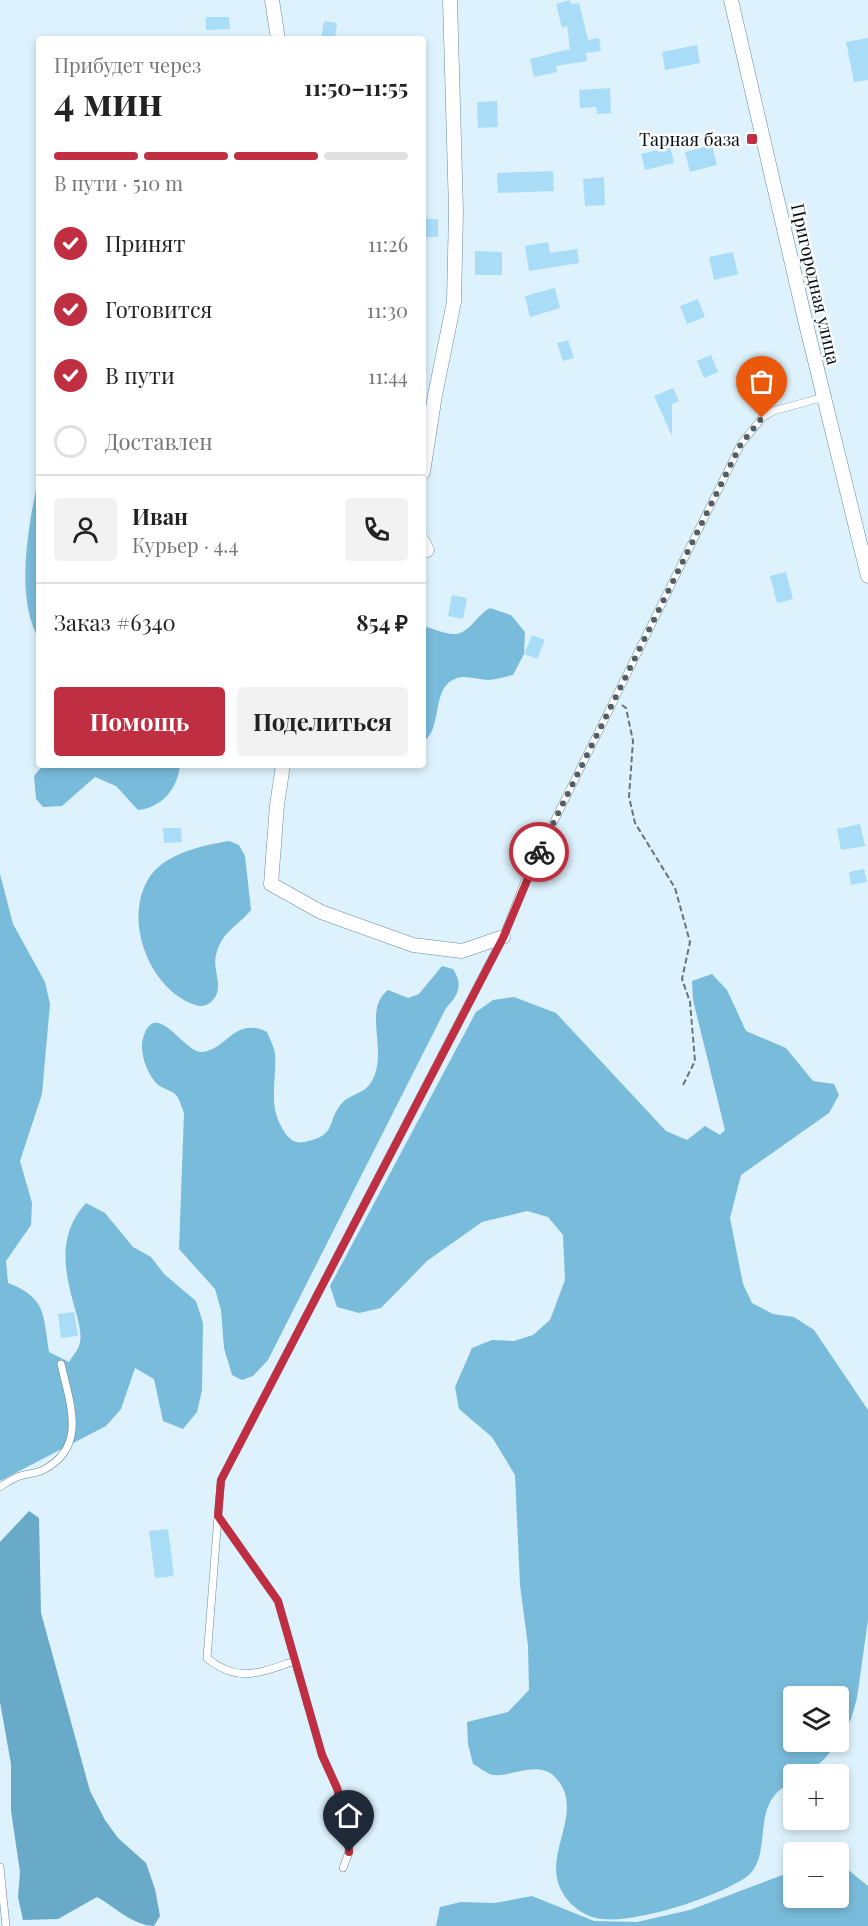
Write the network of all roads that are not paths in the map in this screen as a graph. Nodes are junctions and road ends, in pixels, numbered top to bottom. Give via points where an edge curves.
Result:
1 (272, 0) edge
2 (450, 0) edge
3 (731, 0) edge
4 (278, 36) edge
5 (824, 397) junction
6 (426, 453) edge
7 (868, 576) edge
8 (283, 768) edge
9 (503, 938) junction
10 (61, 1364) dead end
11 (0, 1487) edge
12 (218, 1516) junction
13 (296, 1661) junction
14 (0, 1867) edge
15 (343, 1868) dead end
16 (6, 1926) edge

1 - 4 street
2 - 6 street via 456,211 454,302
3 - 5 street, Пригородная улица
5 - 7 street, Пригородная улица
5 - 9 lane via 773,411 762,418 741,444 527,876
8 - 9 street via 272,884 321,912 413,945 462,951
9 - 12 lane via 221,1480
10 - 11 lane via 73,1417 72,1436 60,1461
12 - 13 lane via 278,1601
12 - 13 lane via 207,1658 219,1668 249,1676
13 - 15 lane via 348,1829 349,1852
14 - 16 lane

